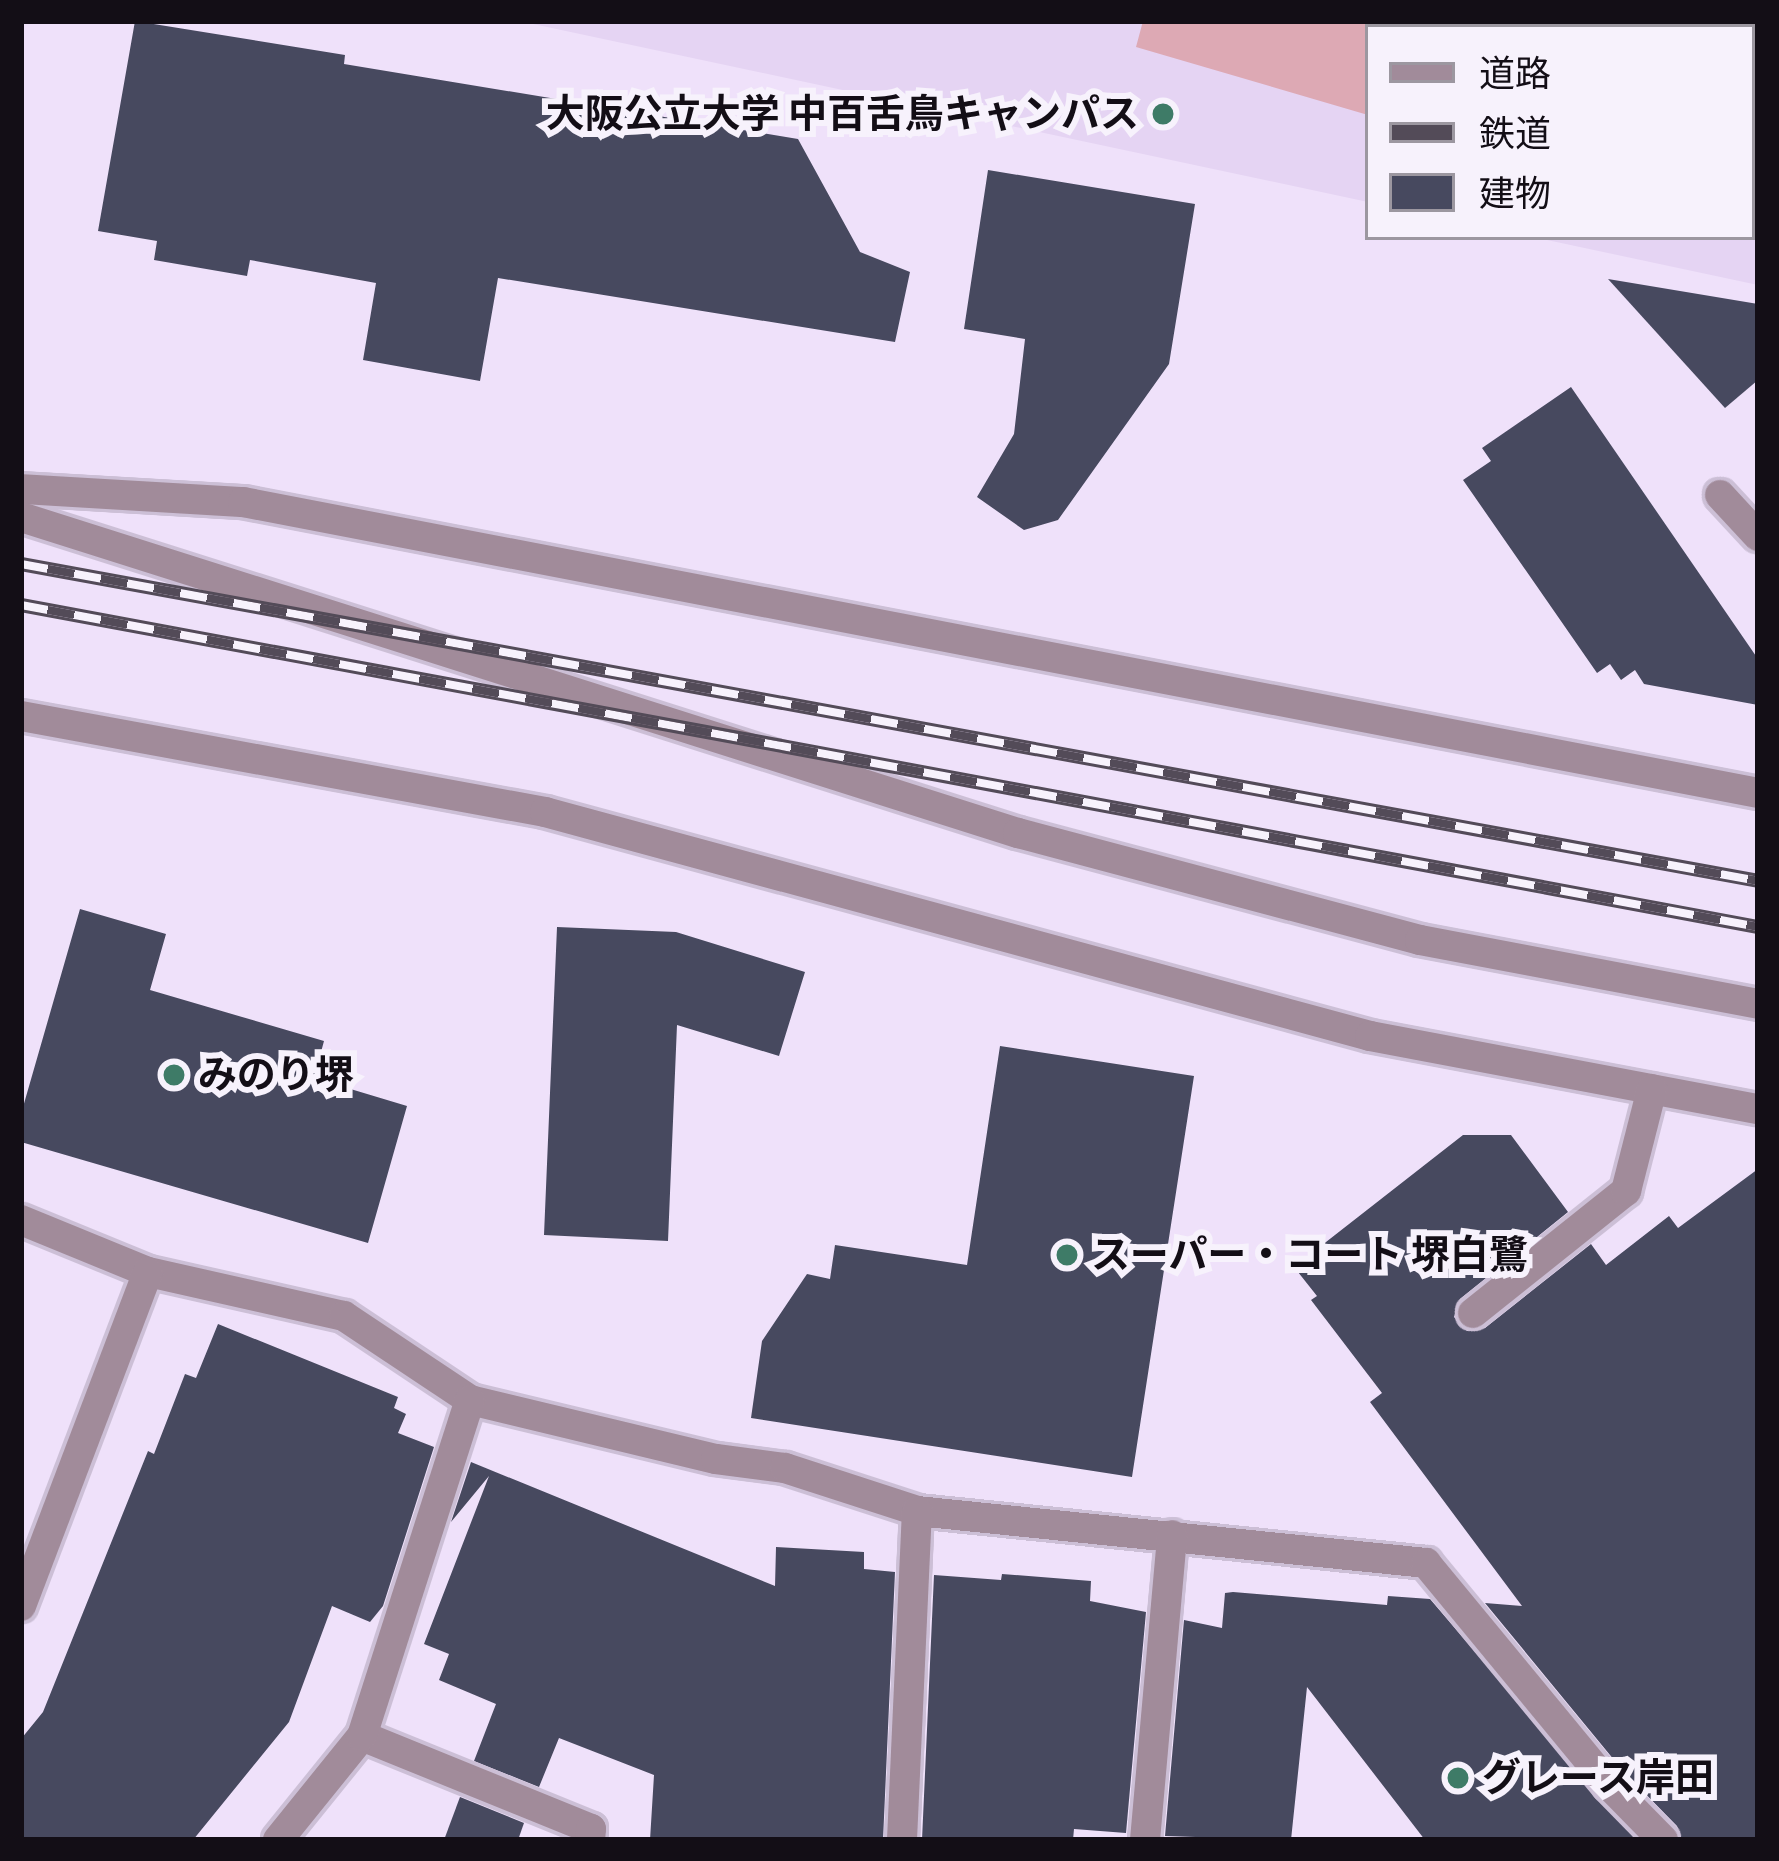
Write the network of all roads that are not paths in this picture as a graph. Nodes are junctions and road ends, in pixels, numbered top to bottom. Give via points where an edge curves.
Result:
1 (21, 488) edge
2 (1720, 495) dead end
3 (21, 517) edge
4 (1758, 536) edge
5 (21, 716) edge
6 (1758, 793) edge
7 (1758, 1004) edge
8 (1652, 1089) junction
9 (1758, 1108) edge
10 (21, 1220) edge
11 (148, 1272) junction
12 (1473, 1313) dead end
13 (470, 1400) junction
14 (917, 1511) junction
15 (1172, 1535) junction
16 (21, 1606) edge
17 (362, 1736) junction
18 (278, 1840) edge
19 (590, 1840) edge
20 (902, 1840) edge
21 (1145, 1840) edge
22 (1663, 1840) edge

1 - 6 street via 243,502
2 - 4 street
3 - 7 street via 1018,833 1420,940
5 - 8 street via 545,812 1370,1036
8 - 9 street
8 - 12 street via 1626,1191
10 - 11 street
11 - 13 street via 344,1316
11 - 16 street
13 - 14 street via 785,1468
13 - 17 street
14 - 15 street
14 - 20 street
15 - 21 street
15 - 22 street via 1426,1563
17 - 18 street
17 - 19 street via 591,1829

